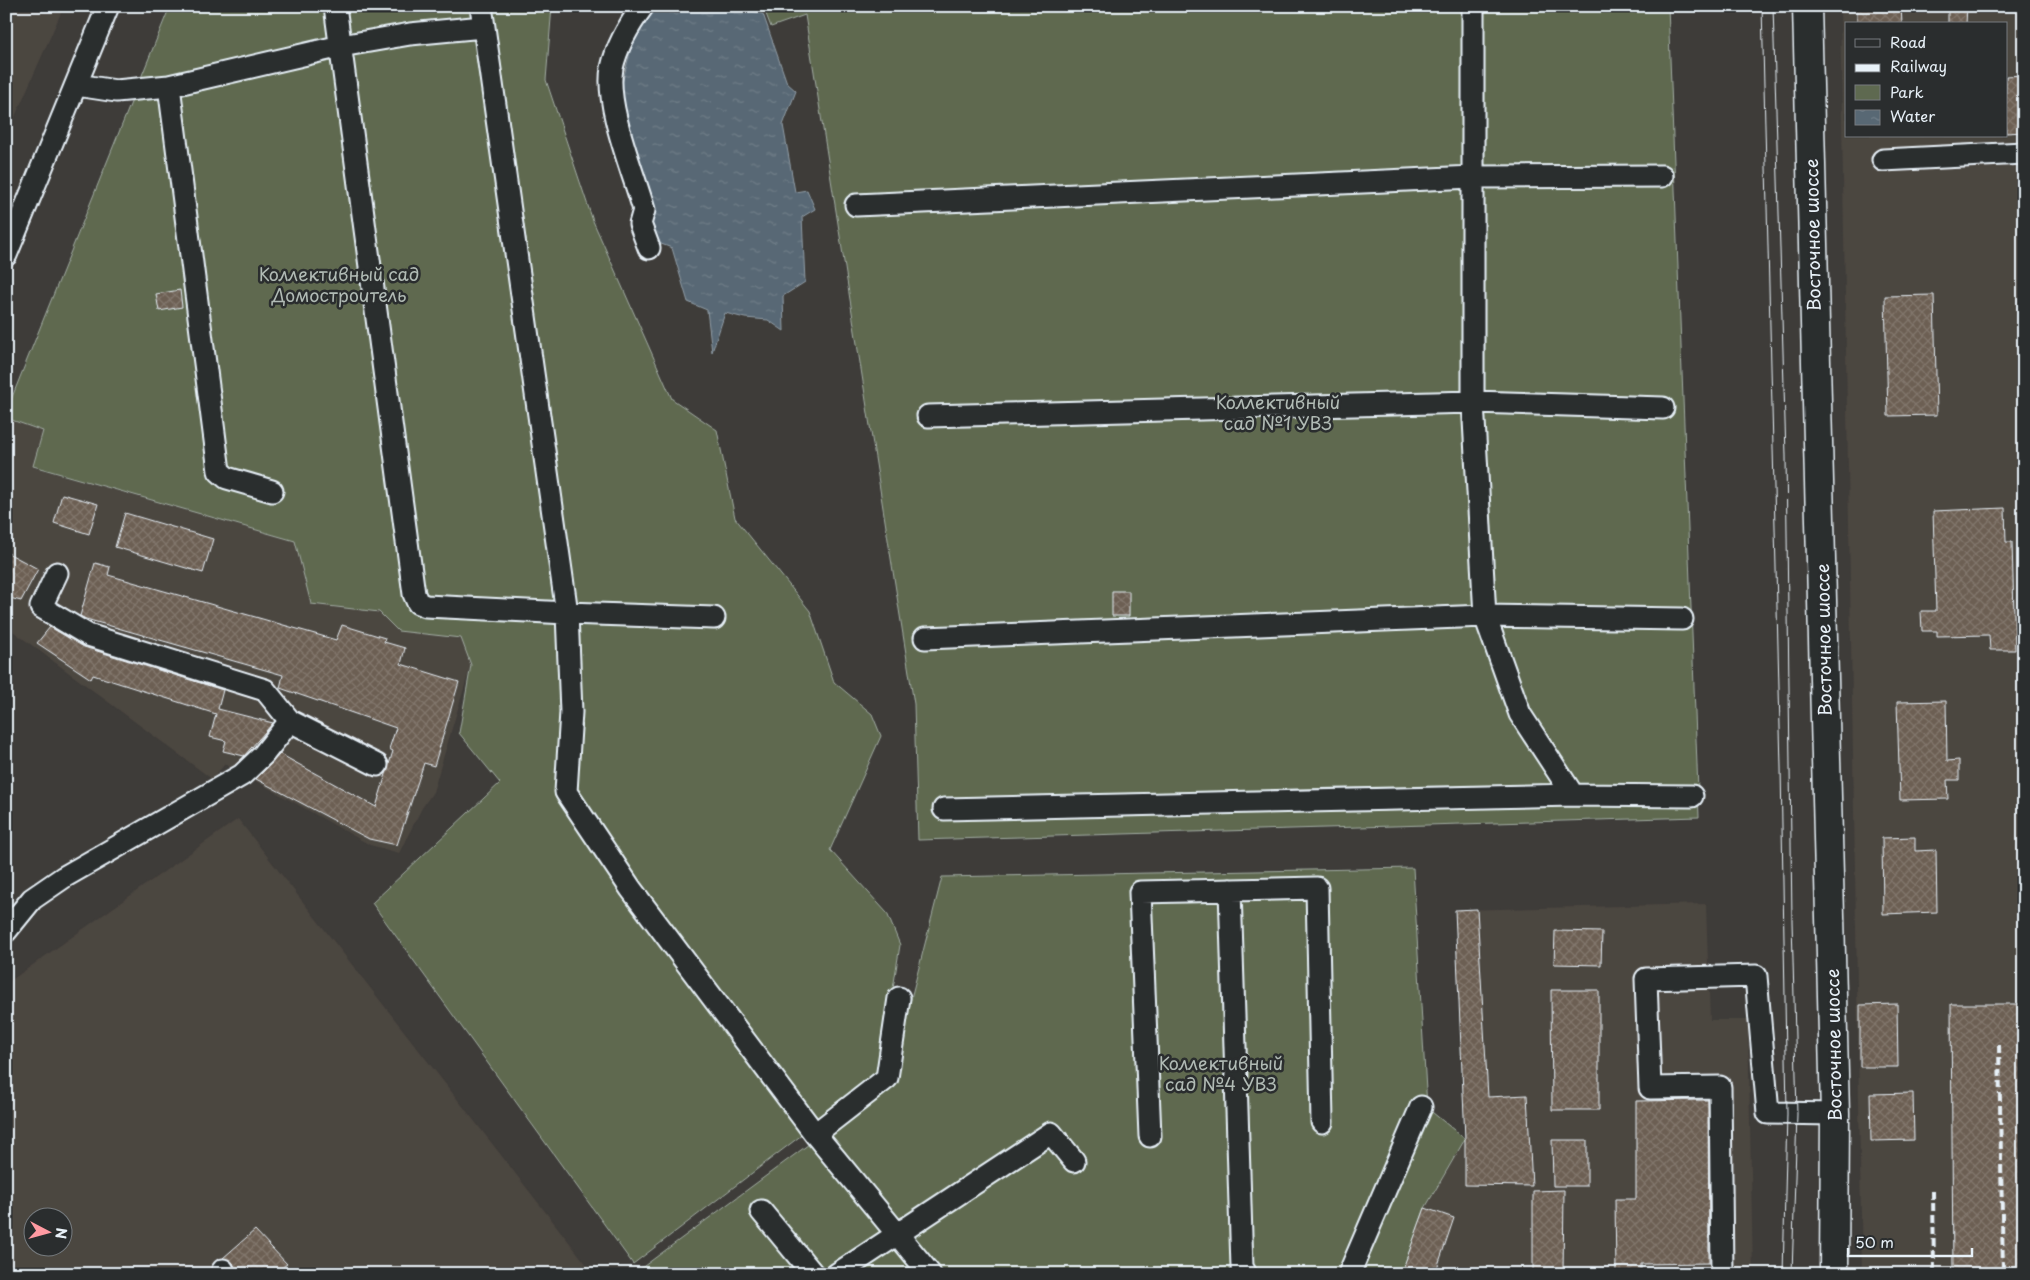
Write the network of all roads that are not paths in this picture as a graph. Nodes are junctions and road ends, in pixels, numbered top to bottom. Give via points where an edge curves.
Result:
1 (108, 6) edge
2 (335, 6) edge
3 (1473, 6) edge
4 (1806, 6) edge
5 (640, 11) edge
6 (482, 16) edge
7 (341, 46) junction
8 (77, 85) junction
9 (169, 86) junction
10 (2024, 153) edge
11 (1883, 160) dead end
12 (1662, 176) dead end
13 (1472, 177) junction
14 (856, 205) dead end
15 (649, 248) dead end
16 (6, 255) edge
17 (1473, 402) junction
18 (1663, 408) dead end
19 (928, 416) dead end
20 (272, 491) dead end
21 (57, 573) dead end
22 (567, 613) junction
23 (1485, 616) junction
24 (714, 618) dead end
25 (1682, 619) dead end
26 (925, 638) dead end
27 (290, 721) junction
28 (377, 765) dead end
29 (1573, 795) junction
30 (1692, 796) dead end
31 (944, 809) dead end
32 (1230, 890) junction
33 (6, 931) edge
34 (899, 998) dead end
35 (1421, 1107) dead end
36 (1835, 1114) junction
37 (1322, 1122) dead end
38 (815, 1134) junction
39 (1150, 1136) dead end
40 (1074, 1161) dead end
41 (761, 1211) dead end
42 (897, 1235) junction
43 (813, 1274) edge
44 (837, 1274) edge
45 (930, 1274) edge
46 (1246, 1274) edge
47 (1349, 1274) edge
48 (1722, 1274) edge
49 (1834, 1274) edge

1 - 8 street
2 - 7 street
3 - 13 street
4 - 36 main road, Восточное шоссе
5 - 15 street via 624,32 612,68 612,105 644,210 640,224
6 - 7 street via 410,34
6 - 22 street
7 - 9 street
7 - 22 street via 414,594 418,603 426,606
8 - 9 street via 116,91
8 - 16 street
9 - 20 street via 219,471 227,478
10 - 11 street
12 - 13 street
13 - 14 street
13 - 17 street
17 - 18 street
17 - 19 street
17 - 23 street
21 - 27 street via 40,607 88,635 265,690
22 - 24 street
22 - 38 street via 570,712 566,792 631,889
23 - 25 street
23 - 26 street
23 - 29 street via 1520,714
27 - 28 street
27 - 33 street via 242,775 64,876 32,899
29 - 30 street
29 - 31 street
32 - 37 street via 1317,888
32 - 39 street via 1140,892
32 - 46 street via 1242,1267
34 - 38 street via 887,1078
35 - 47 street
36 - 48 street via 1768,1113 1756,976 1646,979 1650,1088 1720,1087
36 - 49 main road, Восточное шоссе
38 - 42 street
40 - 42 street via 1051,1133
41 - 43 street
42 - 44 street
42 - 45 street

